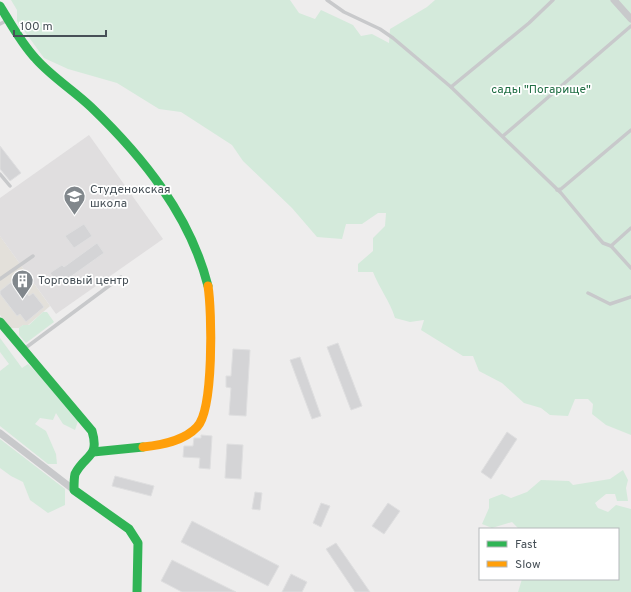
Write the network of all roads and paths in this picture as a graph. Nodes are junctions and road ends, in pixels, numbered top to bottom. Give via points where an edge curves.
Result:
1 (327, 0) edge
2 (552, 0) edge
3 (614, 0) edge
4 (0, 6) edge
5 (631, 19) edge
6 (9, 20) junction
7 (0, 24) edge
8 (631, 26) edge
9 (451, 87) junction
10 (631, 130) edge
11 (502, 136) junction
12 (0, 174) edge
13 (10, 186) dead end
14 (556, 190) junction
15 (631, 228) edge
16 (611, 246) junction
17 (34, 256) dead end
18 (631, 268) edge
19 (121, 277) dead end
20 (0, 279) edge
21 (588, 293) dead end
22 (631, 298) edge
23 (2, 327) edge
24 (23, 349) junction
25 (0, 433) edge
26 (93, 452) junction
27 (74, 490) junction
28 (137, 592) edge

1 - 9 lane via 393,38
2 - 9 lane via 529,23
3 - 5 street
4 - 6 street
6 - 7 lane
6 - 26 street via 30,52 46,70 116,132 143,163 183,221 208,285 211,306 210,349 205,415 202,423 197,429 167,444
8 - 11 lane
9 - 11 lane
10 - 14 lane via 561,189
11 - 14 lane
12 - 13 lane
14 - 16 lane via 600,239
15 - 16 lane
16 - 18 lane
17 - 20 lane
19 - 24 lane
21 - 22 lane via 610,304
23 - 24 street
24 - 26 street via 92,431 96,444
25 - 27 street
26 - 27 street via 75,475
27 - 28 street via 129,529 138,543

